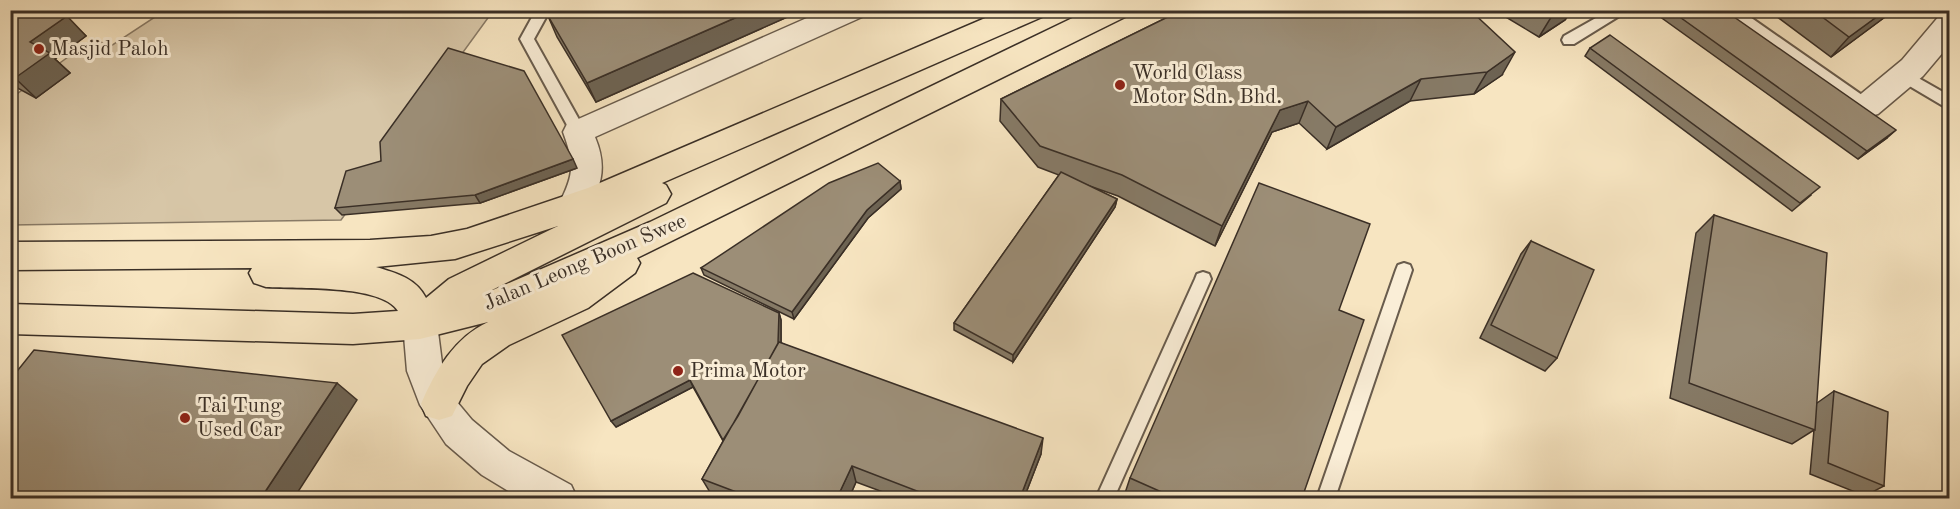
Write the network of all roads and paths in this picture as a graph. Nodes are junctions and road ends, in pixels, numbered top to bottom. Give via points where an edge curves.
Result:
1 (543, 10) edge
2 (852, 10) edge
3 (1032, 10) edge
4 (1115, 10) edge
5 (1622, 10) edge
6 (1729, 10) edge
7 (1008, 17) edge
8 (1950, 22) edge
9 (1569, 40) dead end
10 (1906, 77) junction
11 (1950, 104) edge
12 (1867, 106) joint
13 (793, 115) junction
14 (578, 132) junction
15 (574, 206) junction
16 (662, 232) junction
17 (112, 254) junction
18 (10, 256) edge
19 (1404, 270) dead end
20 (1203, 279) dead end
21 (10, 319) edge
22 (420, 324) junction
23 (439, 404) junction
24 (558, 498) edge
25 (1105, 498) edge
26 (1326, 498) edge

1 - 14 lane via 527,39
2 - 14 street
3 - 7 main road
4 - 16 main road, Jalan Leong Boon Swee
5 - 9 lane
6 - 12 lane
7 - 13 main road
8 - 10 street
10 - 11 lane
10 - 12 street
13 - 15 main road
13 - 22 main road via 630,207 461,289
14 - 15 street via 589,158 589,172
15 - 17 main road via 467,243 416,252
16 - 22 main road, Jalan Leong Boon Swee via 492,306
16 - 23 main road via 599,284 497,334 470,353
17 - 18 main road
17 - 22 main road via 375,282 392,286 408,297
19 - 26 lane
20 - 25 lane
21 - 22 main road, Jalan Leong Boon Swee via 353,329
22 - 23 street via 425,372
23 - 24 street via 453,428 478,450

